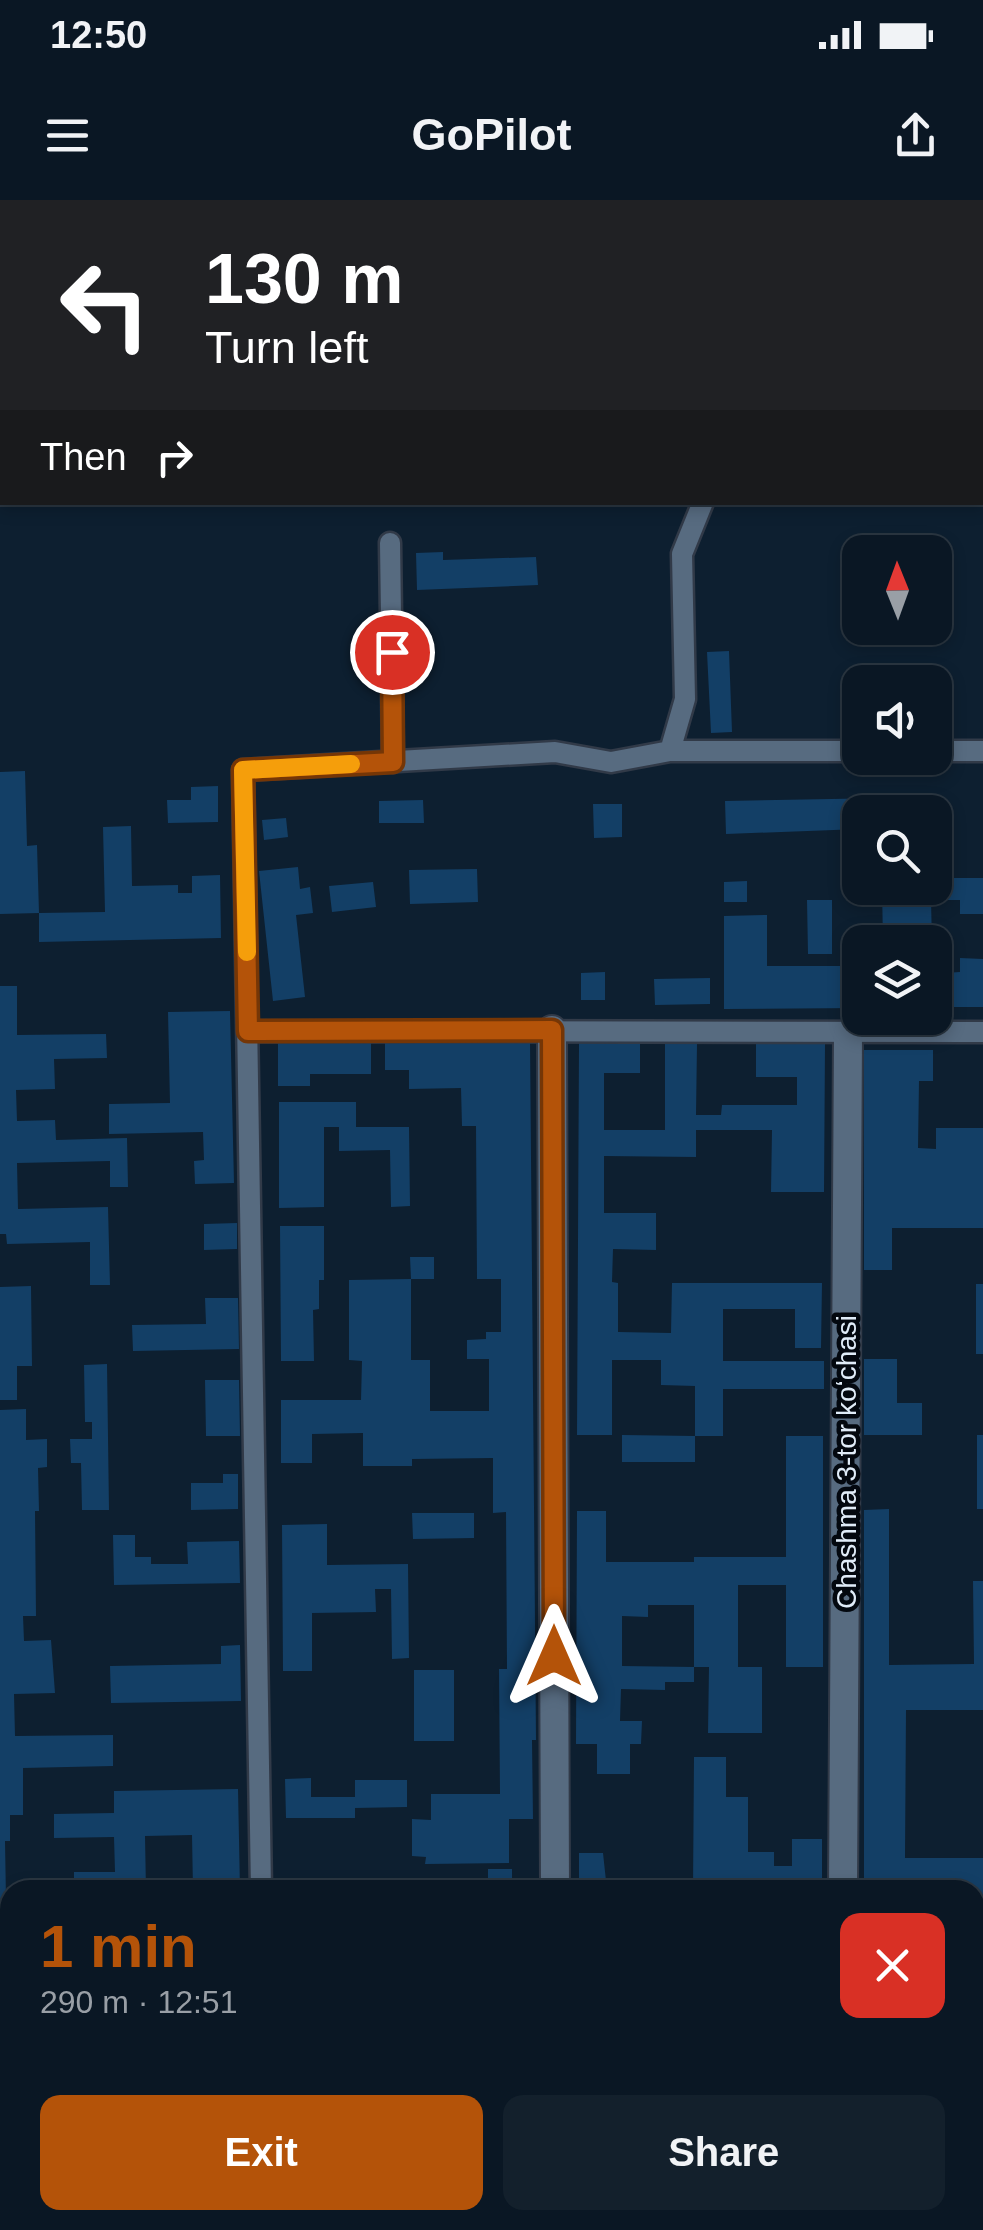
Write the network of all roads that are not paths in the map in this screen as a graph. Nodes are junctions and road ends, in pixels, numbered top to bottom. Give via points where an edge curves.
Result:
1 (702, 505) edge
2 (390, 543) dead end
3 (670, 751) junction
4 (842, 751) edge
5 (952, 751) edge
6 (983, 751) edge
7 (393, 762) junction
8 (552, 1030) junction
9 (248, 1031) junction
10 (952, 1032) edge
11 (983, 1032) edge
12 (842, 1034) edge
13 (848, 1035) edge
14 (261, 1880) edge
15 (554, 1880) edge
16 (843, 1880) edge

1 - 3 lane via 682,554 685,699
2 - 7 lane
3 - 4 lane
3 - 7 lane via 611,762 555,752
5 - 6 lane
7 - 9 lane via 243,770
8 - 9 lane
8 - 12 lane
8 - 15 street
9 - 14 lane
10 - 11 lane
13 - 16 street, Chashma 3-tor koʻchasi

